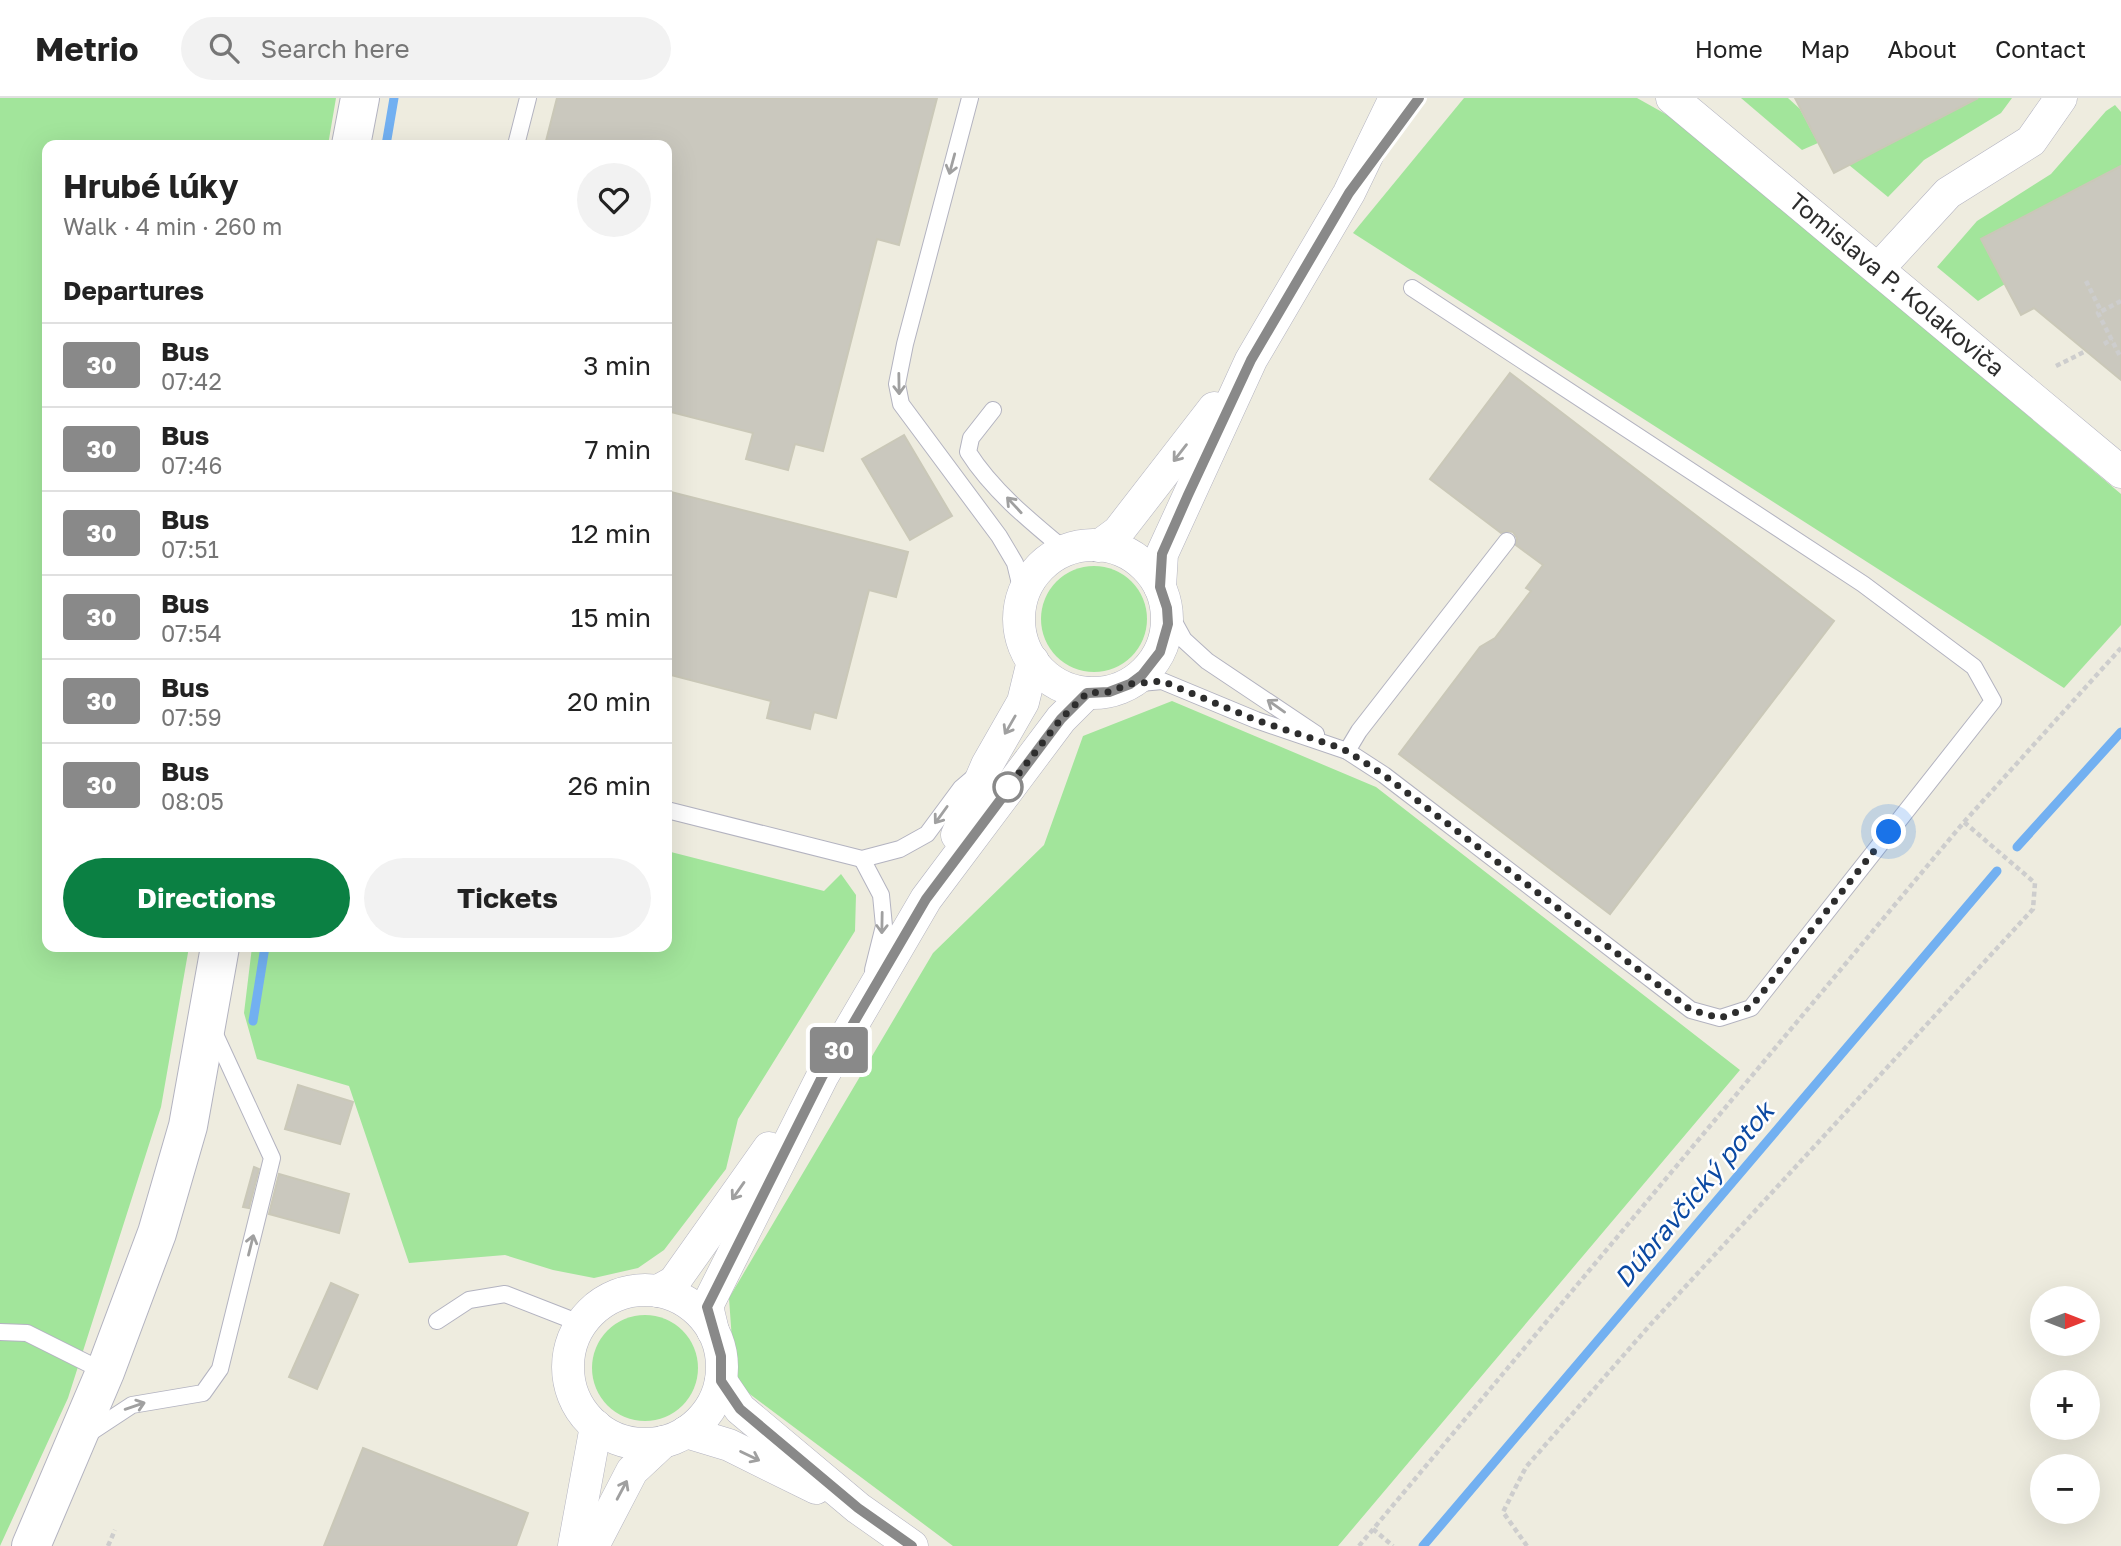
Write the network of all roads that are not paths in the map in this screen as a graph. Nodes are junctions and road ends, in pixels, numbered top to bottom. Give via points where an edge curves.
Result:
1 (360, 98) edge
2 (528, 98) edge
3 (970, 98) edge
4 (1395, 98) edge
5 (1419, 98) edge
6 (1672, 98) edge
7 (2061, 98) edge
8 (352, 140) edge
9 (517, 140) edge
10 (1349, 193) junction
11 (1879, 268) junction
12 (1412, 288) dead end
13 (1251, 360) junction
14 (993, 410) dead end
15 (2121, 472) edge
16 (1507, 541) dead end
17 (1099, 545) junction
18 (1065, 550) junction
19 (1023, 596) junction
20 (1163, 598) junction
21 (1032, 661) junction
22 (1130, 684) junction
23 (1087, 693) junction
24 (1339, 748) junction
25 (987, 765) junction
26 (672, 811) edge
27 (862, 859) junction
28 (938, 881) junction
29 (219, 952) edge
30 (864, 1006) junction
31 (208, 1019) junction
32 (822, 1077) junction
33 (658, 1291) junction
34 (437, 1321) dead end
35 (582, 1324) junction
36 (713, 1331) junction
37 (0, 1332) edge
38 (105, 1372) junction
39 (721, 1381) junction
40 (596, 1426) junction
41 (674, 1437) junction
42 (77, 1441) junction
43 (858, 1508) junction
44 (31, 1546) edge
45 (574, 1546) edge
46 (593, 1546) edge
47 (912, 1546) edge

1 - 8 main road
2 - 9 lane
3 -> 19 lane via 897,384 901,404 999,536 1014,563
4 - 10 street
5 - 10 street
6 - 11 street, Tomislava P. Kolakoviča
7 - 11 street via 2031,141 1948,193
10 - 13 street
11 - 15 street, Tomislava P. Kolakoviča
12 - 24 lane via 1863,584 1974,667 1993,701 1751,1007 1720,1018 1691,1010 1384,775
13 -> 17 street via 1118,532
13 - 20 street via 1162,554
18 -> 14 lane via 1023,514 968,452 971,438
16 - 24 lane via 1359,731
17 - 18 street
17 - 20 street via 1135,558 1154,576
18 - 19 street via 1041,567
19 - 21 street via 1020,630
20 - 22 street via 1168,624 1160,652
24 -> 20 lane via 1207,661 1184,640
21 - 23 street via 1056,684
21 -> 25 street via 1023,702
22 - 23 street via 1109,692
22 - 24 lane via 1162,681
23 - 28 street via 1061,719
25 -> 27 lane via 961,788 927,834 900,849
25 - 28 street
26 - 27 lane
27 -> 30 lane via 881,895 884,926
28 - 30 street
29 - 31 main road
30 - 32 street
31 - 38 main road via 188,1126 157,1233
42 -> 31 lane via 132,1405 203,1394 220,1370 272,1158
32 -> 33 street via 674,1282
32 - 36 street via 707,1307
33 - 35 street via 610,1299
33 - 36 street via 690,1305
34 - 35 lane via 469,1300 505,1293
35 - 40 street via 569,1359 571,1384 580,1407
36 - 39 street via 721,1356
37 - 38 lane via 27,1334
38 - 42 main road
39 - 41 street via 709,1410 698,1423
39 - 43 street via 740,1409
40 - 41 street via 623,1441 643,1444
40 - 45 street
41 -> 43 street via 729,1446
46 -> 41 street via 632,1471
42 - 44 main road
43 - 47 street

